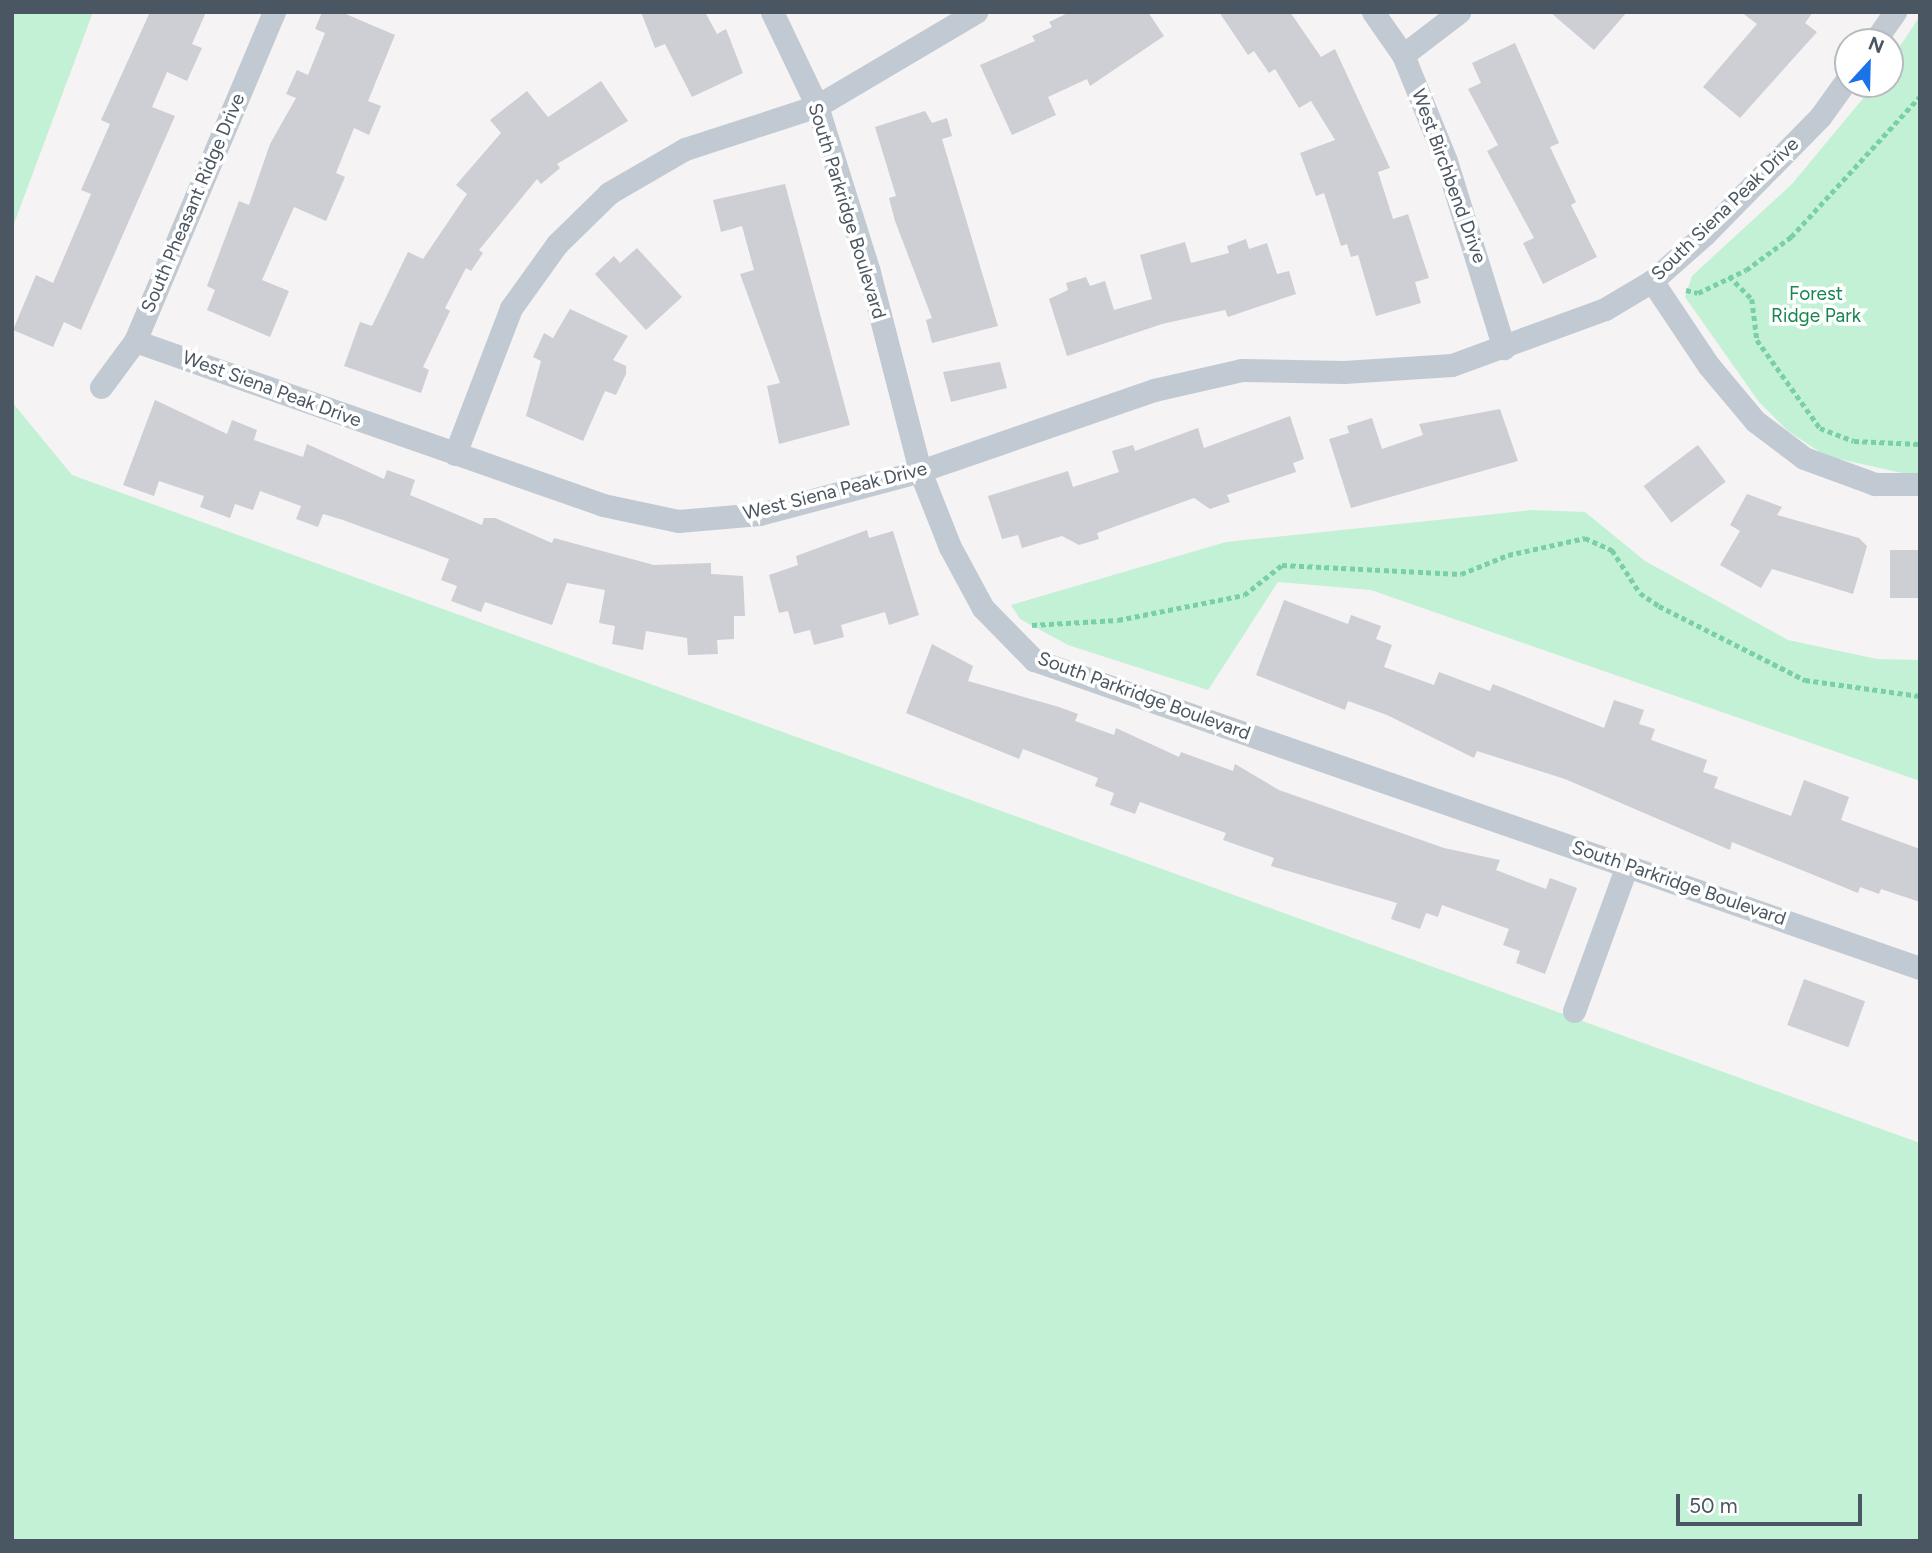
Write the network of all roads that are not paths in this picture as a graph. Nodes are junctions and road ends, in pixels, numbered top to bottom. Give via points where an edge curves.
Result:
1 (274, 12) edge
2 (772, 12) edge
3 (976, 12) edge
4 (1373, 12) edge
5 (1459, 12) edge
6 (1895, 12) edge
7 (1884, 28) edge
8 (1403, 55) junction
9 (1834, 98) edge
10 (817, 106) junction
11 (1652, 281) junction
12 (135, 341) junction
13 (1504, 348) junction
14 (101, 387) dead end
15 (456, 454) junction
16 (920, 471) junction
17 (1920, 484) edge
18 (1627, 865) junction
19 (1920, 968) edge
20 (1574, 1011) dead end

1 - 12 street, South Pheasant Ridge Drive
2 - 10 street, South Parkridge Boulevard
3 - 10 street
4 - 8 street, West Birchbend Drive
5 - 8 street
6 - 7 street
8 - 13 street, West Birchbend Drive via 1446,161
9 - 11 street, South Siena Peak Drive via 1820,117
10 - 15 street via 685,149 610,193 556,244 511,308
10 - 16 street, South Parkridge Boulevard via 869,272
11 - 13 street, South Siena Peak Drive via 1605,309
11 - 17 street via 1755,421 1816,462 1875,484
12 - 14 street, South Pheasant Ridge Drive
12 - 15 street, West Siena Peak Drive
13 - 16 street, West Siena Peak Drive via 1452,365 1344,372 1242,370 1154,390
15 - 16 street, West Siena Peak Drive via 603,505 678,522 760,514
16 - 18 street, South Parkridge Boulevard via 983,608 1034,660
18 - 19 street, South Parkridge Boulevard
18 - 20 street

